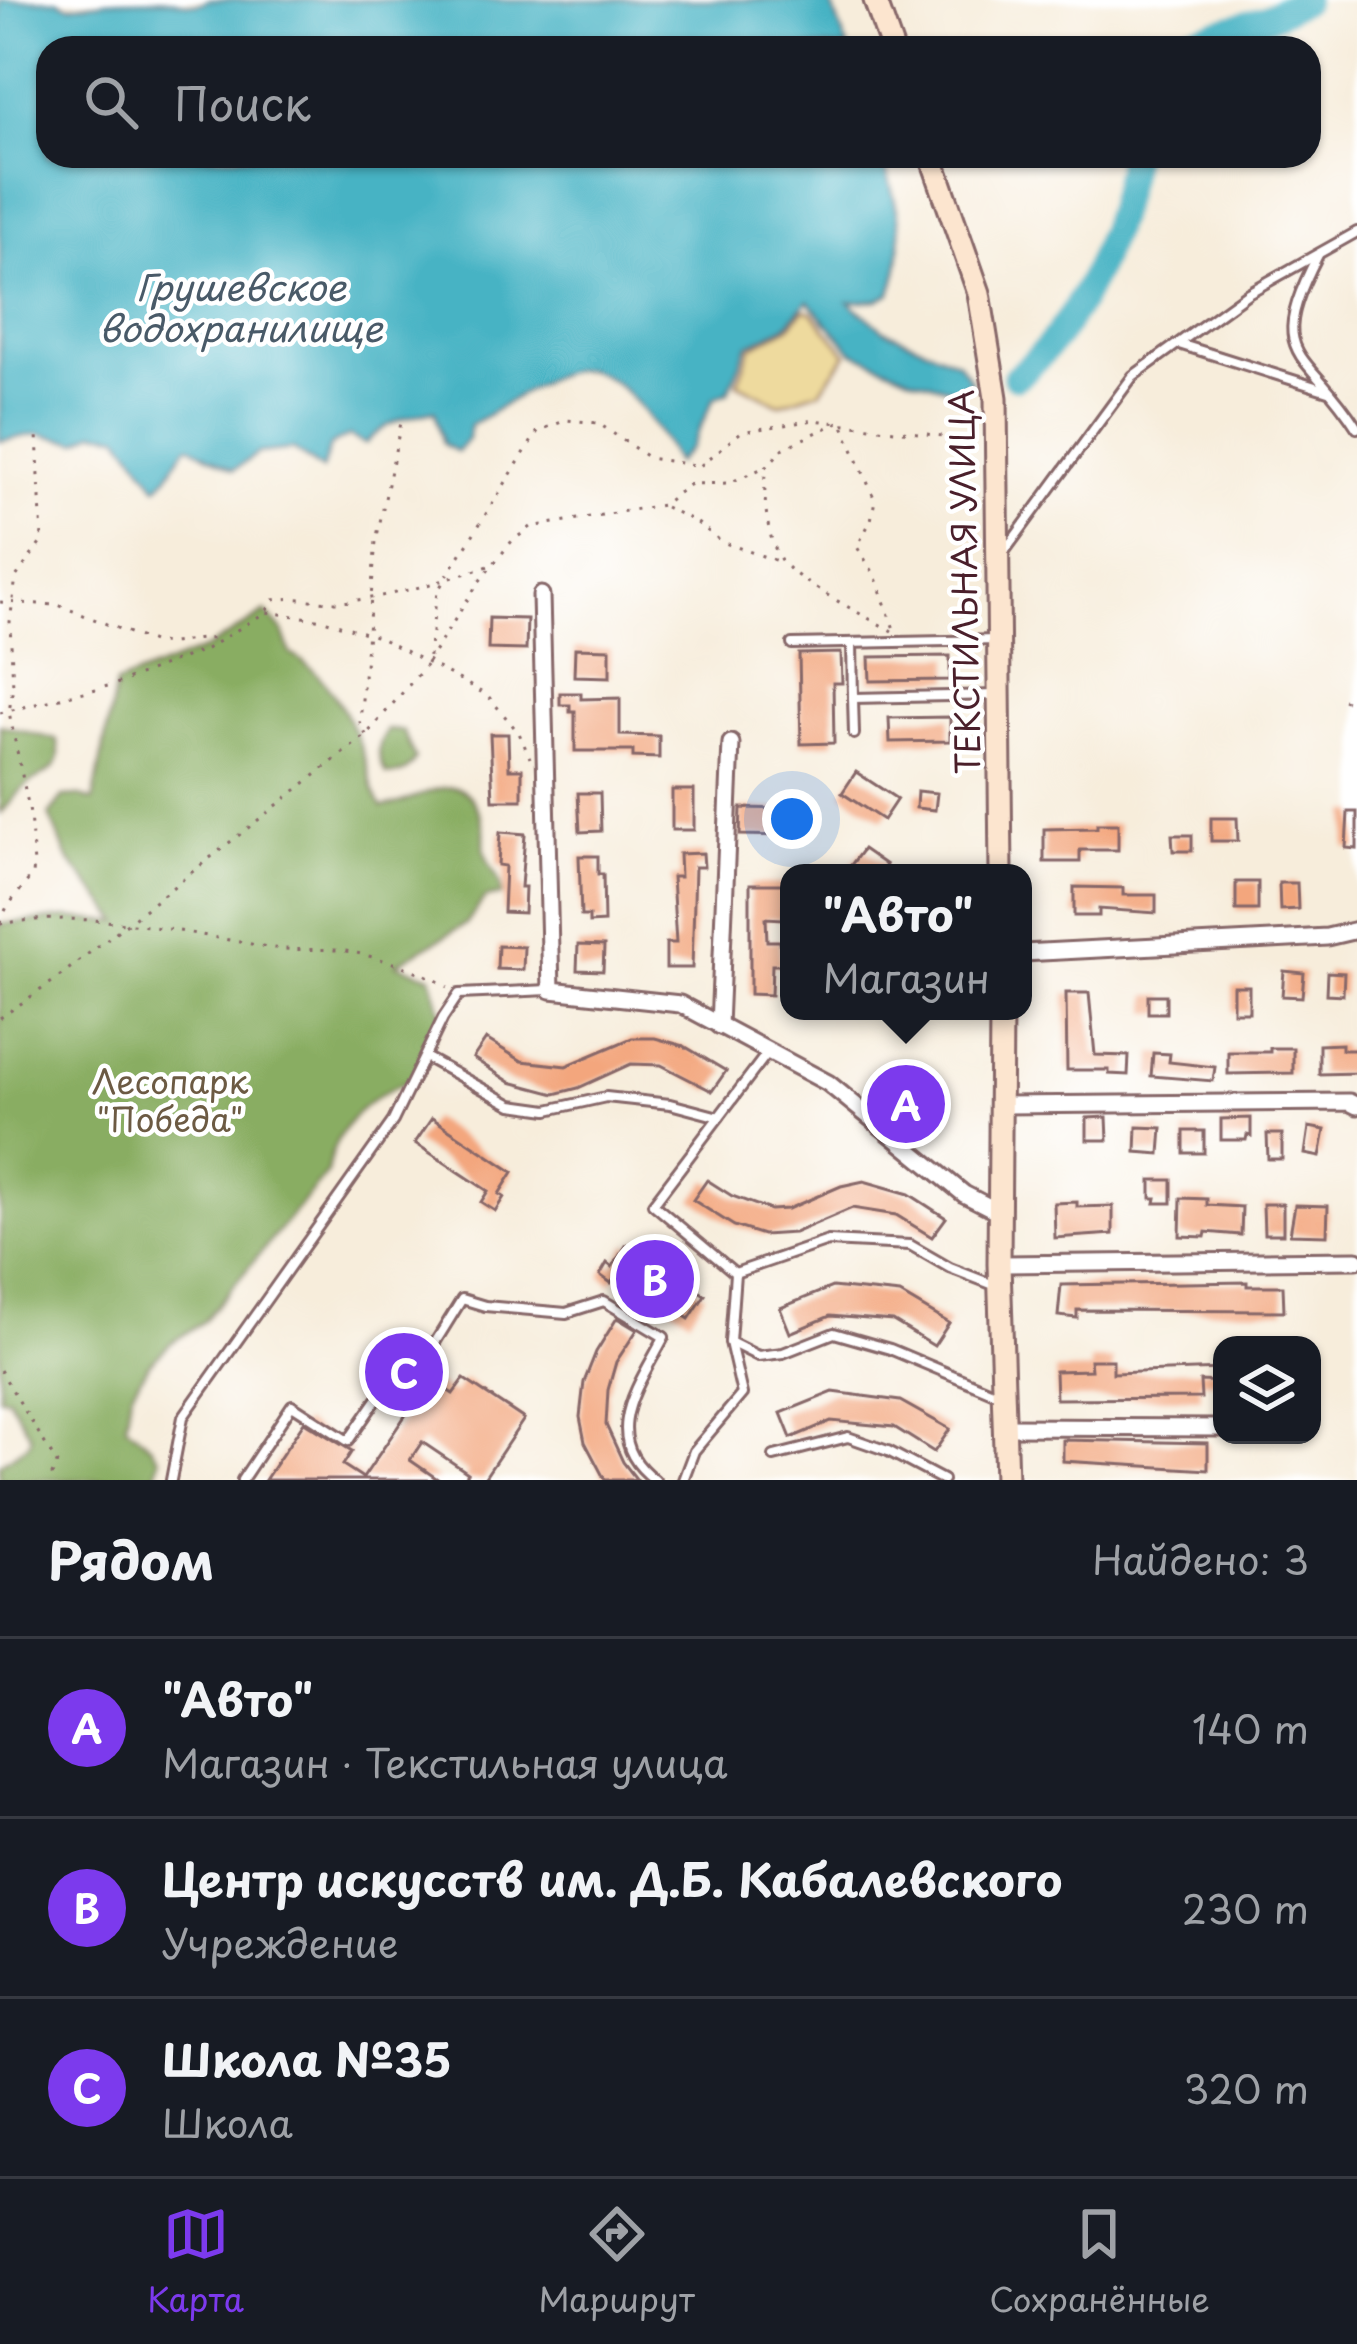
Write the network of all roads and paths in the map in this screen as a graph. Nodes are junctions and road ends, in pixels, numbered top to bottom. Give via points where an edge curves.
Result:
1 (875, 0) edge
2 (888, 36) edge
3 (935, 168) edge
4 (1357, 232) edge
5 (1319, 254) junction
6 (1179, 344) junction
7 (1329, 392) junction
8 (402, 418) dead end
9 (841, 421) junction
10 (1357, 428) edge
11 (37, 434) dead end
12 (975, 440) dead end
13 (765, 468) junction
14 (662, 505) junction
15 (1000, 558) junction
16 (782, 563) junction
17 (494, 565) junction
18 (444, 581) junction
19 (541, 595) dead end
20 (370, 598) junction
21 (14, 601) junction
22 (0, 602) edge
23 (266, 613) junction
24 (368, 634) junction
25 (896, 634) junction
26 (222, 640) junction
27 (1000, 640) junction
28 (904, 642) junction
29 (851, 643) junction
30 (791, 644) dead end
31 (428, 663) junction
32 (1000, 695) junction
33 (853, 698) junction
34 (1343, 700) dead end
35 (1357, 705) edge
36 (9, 712) junction
37 (0, 713) edge
38 (854, 734) dead end
39 (366, 735) junction
40 (730, 743) dead end
41 (546, 792) junction
42 (1000, 864) edge
43 (0, 923) edge
44 (126, 923) junction
45 (1357, 930) edge
46 (1032, 953) edge
47 (551, 990) junction
48 (459, 994) junction
49 (0, 1018) edge
50 (1001, 1020) edge
51 (719, 1026) junction
52 (768, 1052) junction
53 (424, 1057) junction
54 (1001, 1105) junction
55 (1357, 1106) edge
56 (719, 1117) junction
57 (999, 1212) junction
58 (1357, 1260) edge
59 (999, 1264) junction
60 (735, 1273) junction
61 (1000, 1288) junction
62 (730, 1342) junction
63 (0, 1370) edge
64 (1004, 1396) junction
65 (1004, 1426) junction
66 (1213, 1428) edge
67 (774, 1456) dead end
68 (50, 1480) edge
69 (171, 1480) edge
70 (242, 1480) edge
71 (655, 1480) edge
72 (683, 1480) edge
73 (943, 1480) edge
74 (1006, 1480) edge

1 - 2 main road
3 - 15 main road, ТЕКСТИЛЬНАЯ УЛИЦА via 980,293 996,398
4 - 5 lane
5 - 6 lane
5 - 7 lane via 1291,320 1292,344
6 - 7 lane
6 - 15 lane via 1133,376
7 - 10 lane
8 - 20 path
9 - 12 path
9 - 13 path via 784,448
9 - 18 path via 752,428 700,466 649,458 598,423 567,419 538,431
9 - 25 path via 875,500 857,547
11 - 21 path via 42,541 16,577
13 - 14 path via 729,483 689,484
13 - 16 path via 764,500
14 - 16 path via 722,542
14 - 17 path via 531,527
15 - 27 main road, ТЕКСТИЛЬНАЯ УЛИЦА
16 - 25 path
17 - 18 path
17 - 31 path
18 - 20 path
18 - 31 path
19 - 41 street
20 - 23 path via 326,603 294,596 274,600
20 - 24 path
21 - 22 path
21 - 26 path via 58,605 154,643
21 - 36 path
23 - 24 path
23 - 26 path
24 - 31 path
24 - 39 path via 360,722
25 - 28 path
26 - 36 path via 116,684
27 - 28 lane
27 - 32 main road, ТЕКСТИЛЬНАЯ УЛИЦА
28 - 29 lane
29 - 30 lane
29 - 33 lane
31 - 39 path
31 - 41 path via 488,697 519,733
32 - 33 lane
32 - 42 main road, ТЕКСТИЛЬНАЯ УЛИЦА
33 - 38 lane
34 - 35 path
36 - 37 path
36 - 43 path via 34,864
39 - 44 path
40 - 51 street
41 - 47 street
43 - 44 path
44 - 48 path via 350,952 431,976
44 - 49 path
45 - 46 street
47 - 48 lane
47 - 51 street via 680,1004
48 - 53 lane
50 - 54 main road
51 - 52 street
52 - 56 lane
52 - 57 street via 828,1083 964,1194
53 - 56 lane via 512,1105 548,1110 606,1097
53 - 69 lane via 393,1121 183,1417
54 - 55 street
54 - 57 main road
56 - 60 lane via 653,1204
57 - 59 main road
58 - 59 street
59 - 61 main road
60 - 61 lane via 828,1241 910,1245
60 - 62 lane
61 - 64 main road
62 - 64 lane via 771,1354 834,1333
62 - 72 lane via 742,1394 694,1451
63 - 68 path via 57,1463
64 - 65 main road
65 - 66 street
65 - 74 main road
67 - 73 lane via 848,1437
70 - 71 lane via 292,1405 348,1441 409,1353 423,1362 462,1299 566,1313 604,1301 664,1337 639,1378 626,1438 639,1468

